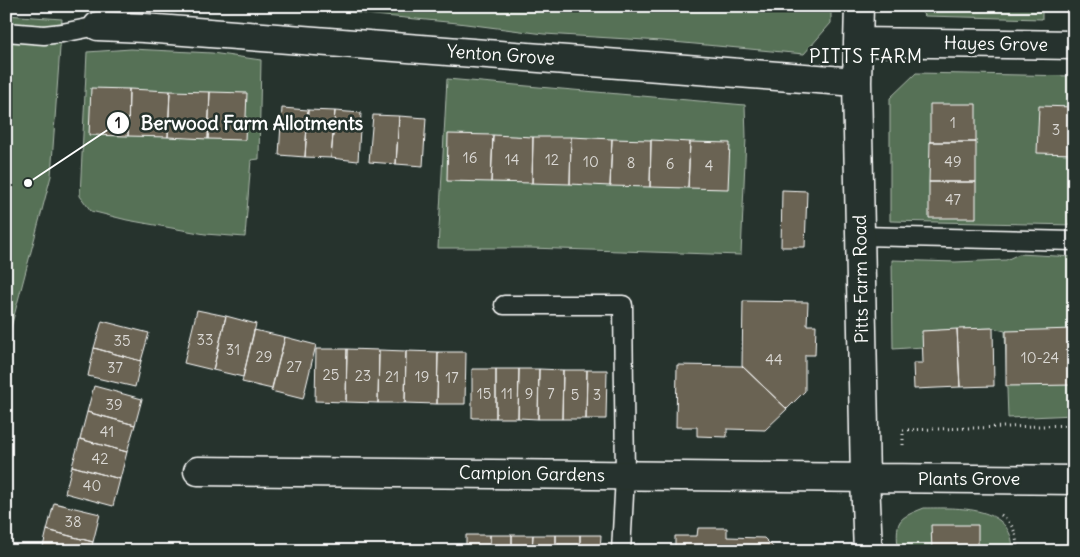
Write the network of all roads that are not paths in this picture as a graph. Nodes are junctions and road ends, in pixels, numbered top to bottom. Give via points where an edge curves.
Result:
1 (858, 6) edge
2 (144, 17) edge
3 (98, 26) joint
4 (6, 32) edge
5 (858, 42) junction
6 (1074, 45) edge
7 (857, 82) junction
8 (860, 236) junction
9 (1074, 241) edge
10 (504, 305) dead end
11 (198, 470) dead end
12 (625, 476) junction
13 (865, 478) junction
14 (1074, 480) edge
15 (621, 551) edge
16 (868, 551) edge

1 - 5 street, Pitts Farm Road
2 - 3 street, Yenton Grove
2 - 7 street, Yenton Grove
3 - 4 lane via 62,33
5 - 6 street, Hayes Grove
5 - 7 street, Pitts Farm Road
7 - 8 street, Pitts Farm Road
8 - 9 lane
8 - 13 street, Pitts Farm Road
10 - 12 lane via 623,305
11 - 12 street, Campion Gardens
12 - 13 street, Campion Gardens
12 - 15 lane
13 - 14 street, Plants Grove
13 - 16 street, Pitts Farm Road

